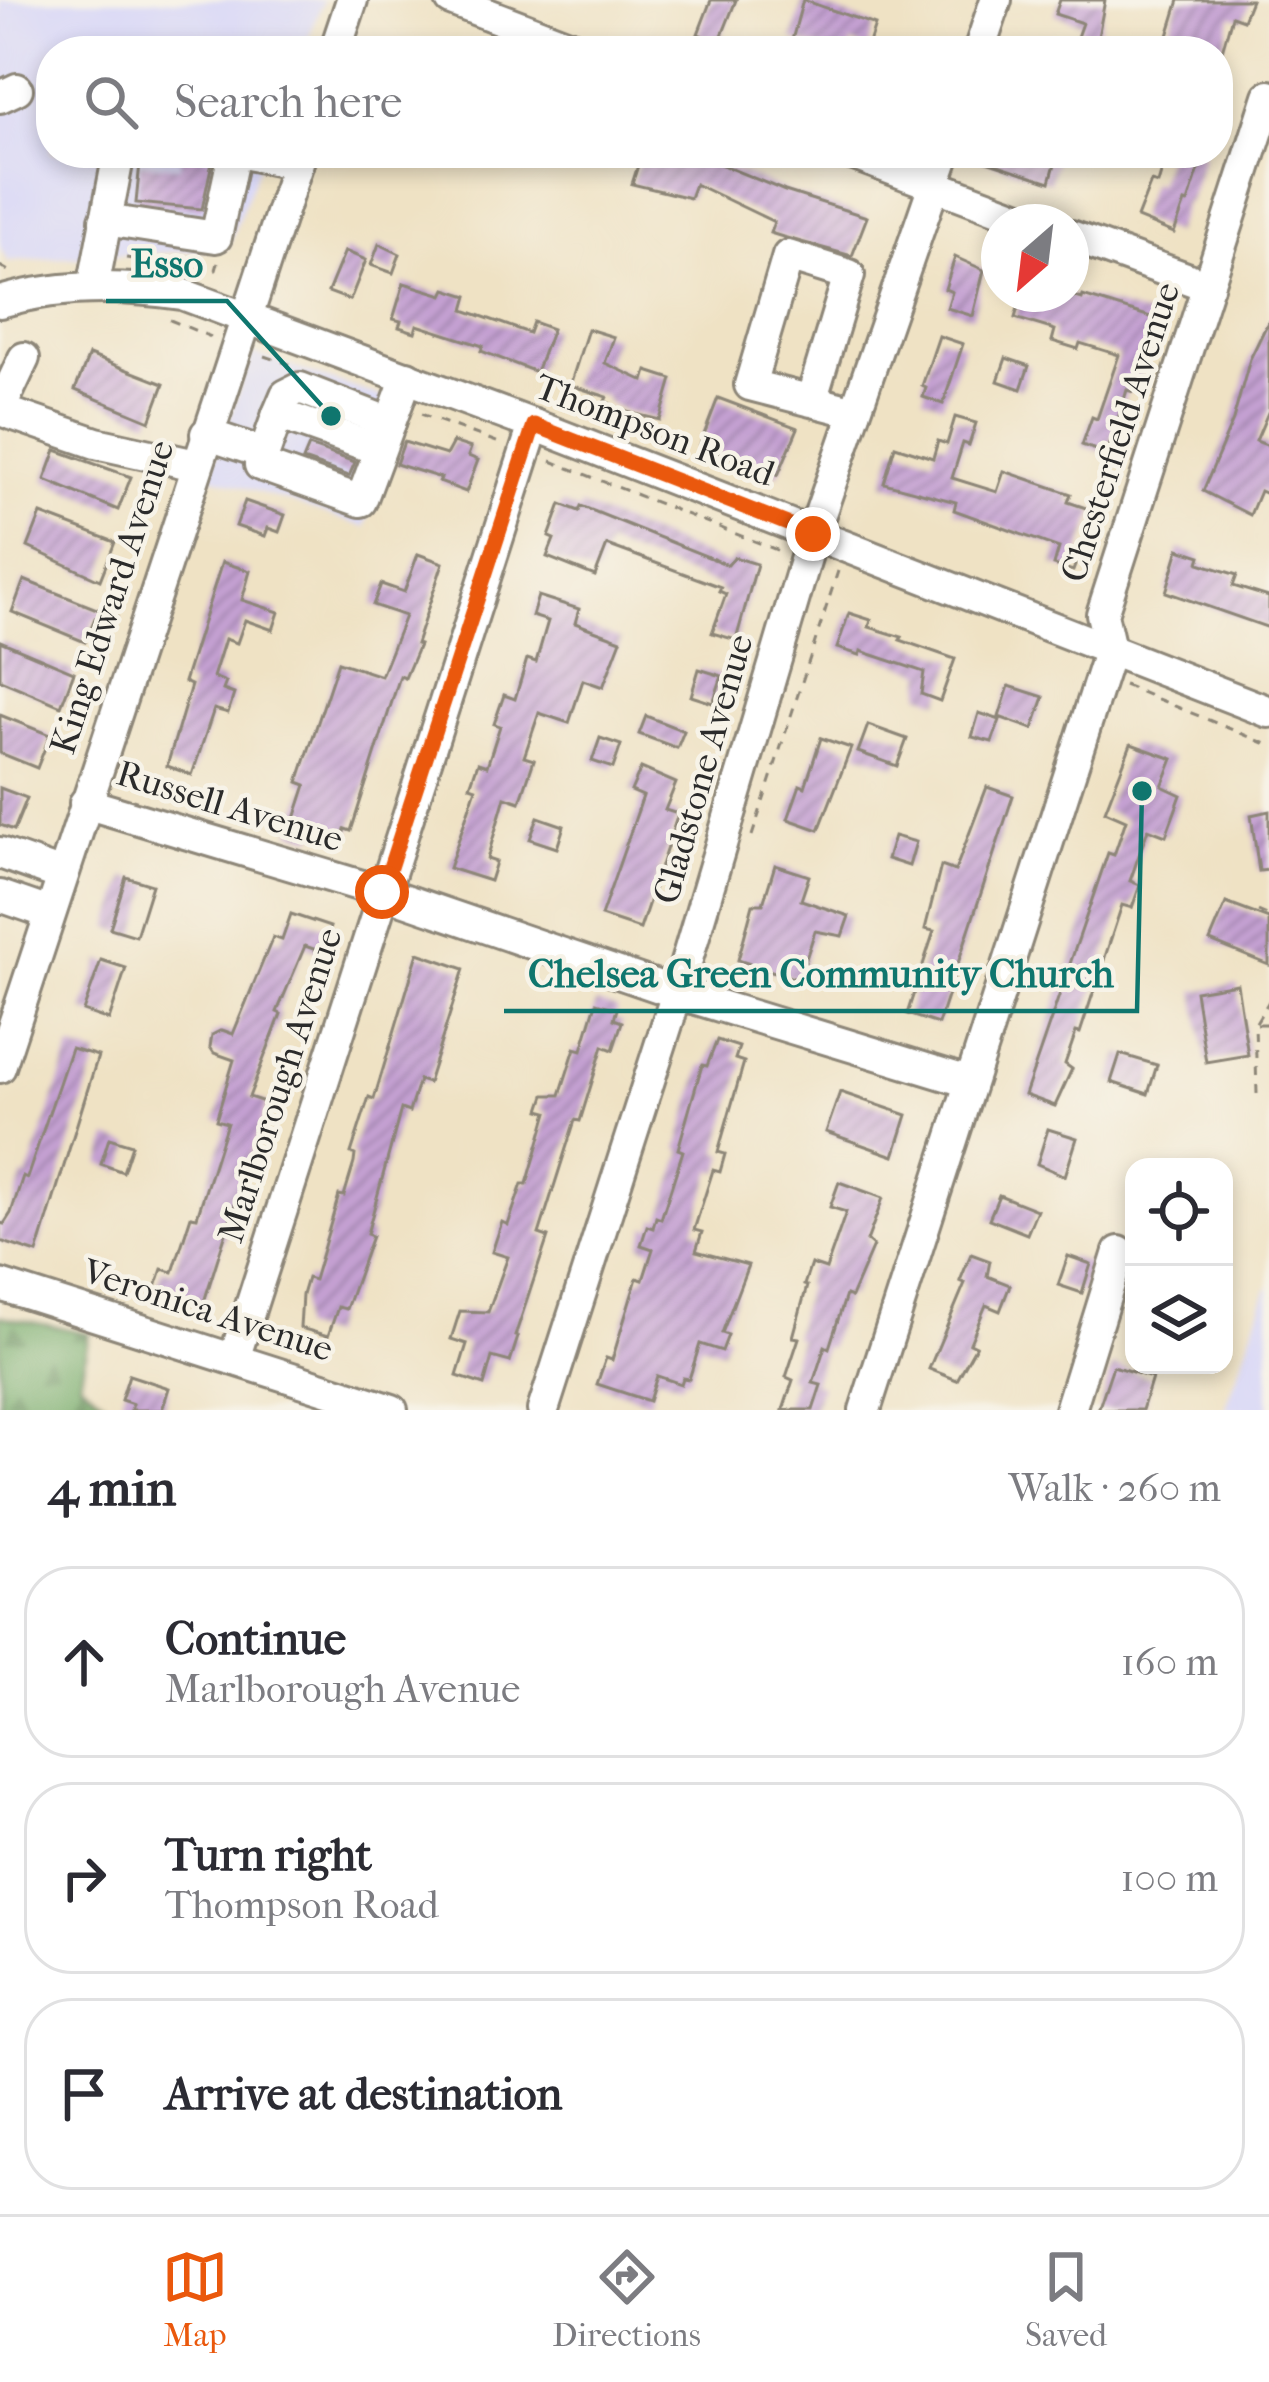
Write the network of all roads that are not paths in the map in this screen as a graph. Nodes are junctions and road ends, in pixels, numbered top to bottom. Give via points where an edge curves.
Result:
1 (352, 0) edge
2 (451, 0) edge
3 (996, 0) edge
4 (340, 36) edge
5 (545, 36) edge
6 (984, 36) edge
7 (1269, 96) edge
8 (116, 168) edge
9 (231, 168) edge
10 (296, 168) edge
11 (888, 168) edge
12 (940, 168) edge
13 (934, 186) junction
14 (984, 204) edge
15 (105, 220) junction
16 (1089, 243) edge
17 (849, 275) junction
18 (1208, 286) junction
19 (93, 288) junction
20 (898, 291) junction
21 (0, 302) edge
22 (245, 316) junction
23 (24, 358) dead end
24 (407, 377) junction
25 (811, 401) junction
26 (0, 410) edge
27 (855, 412) junction
28 (534, 425) junction
29 (206, 434) junction
30 (385, 436) junction
31 (263, 453) junction
32 (196, 465) junction
33 (802, 545) junction
34 (1110, 649) junction
35 (1269, 712) edge
36 (85, 803) junction
37 (0, 853) edge
38 (62, 874) junction
39 (382, 892) junction
40 (0, 896) edge
41 (49, 913) junction
42 (677, 993) junction
43 (0, 1067) edge
44 (969, 1082) junction
45 (1119, 1252) dead end
46 (0, 1285) edge
47 (234, 1359) junction
48 (392, 1410) edge
49 (543, 1410) edge
50 (865, 1410) edge
51 (1070, 1410) edge

1 - 4 street
2 - 5 street
3 - 6 street
7 - 18 street, Chesterfield Avenue
8 - 15 street
9 - 15 street via 216,237
10 - 22 street, King Edward Avenue
11 - 13 street
12 - 13 street, Gladstone Avenue
13 - 14 street
13 - 20 street, Gladstone Avenue
15 - 19 street
16 - 18 street
17 - 20 street
17 - 25 street
17 - 25 street via 788,256 775,299 750,385
18 - 34 street, Chesterfield Avenue via 1102,614
19 - 21 street, Thompson Road
19 - 22 street, Thompson Road via 182,294
20 - 27 street, Gladstone Avenue
22 - 24 street, Thompson Road
22 - 29 street, King Edward Avenue
23 - 26 street
24 - 28 street, Thompson Road
24 - 30 street
25 - 27 street
26 - 32 street
27 - 33 street, Gladstone Avenue
28 - 33 street, Thompson Road
28 - 39 street, Marlborough Avenue
29 - 31 street
29 - 32 street, King Edward Avenue
30 - 31 street via 321,414
30 - 31 street via 361,501 260,465
32 - 36 street, King Edward Avenue
33 - 34 street, Thompson Road
33 - 42 street, Gladstone Avenue
34 - 35 street, Thompson Road
34 - 44 street, Chesterfield Avenue
36 - 38 street, King Edward Avenue
36 - 39 street, Russell Avenue
37 - 38 street
38 - 41 street, King Edward Avenue
39 - 42 street, Russell Avenue
39 - 47 street, Marlborough Avenue
40 - 41 street
41 - 43 street, King Edward Avenue
42 - 44 street, Russell Avenue
42 - 49 street, Gladstone Avenue
44 - 50 street, Chesterfield Avenue
45 - 51 street
46 - 47 street, Veronica Avenue
47 - 48 street, Veronica Avenue

